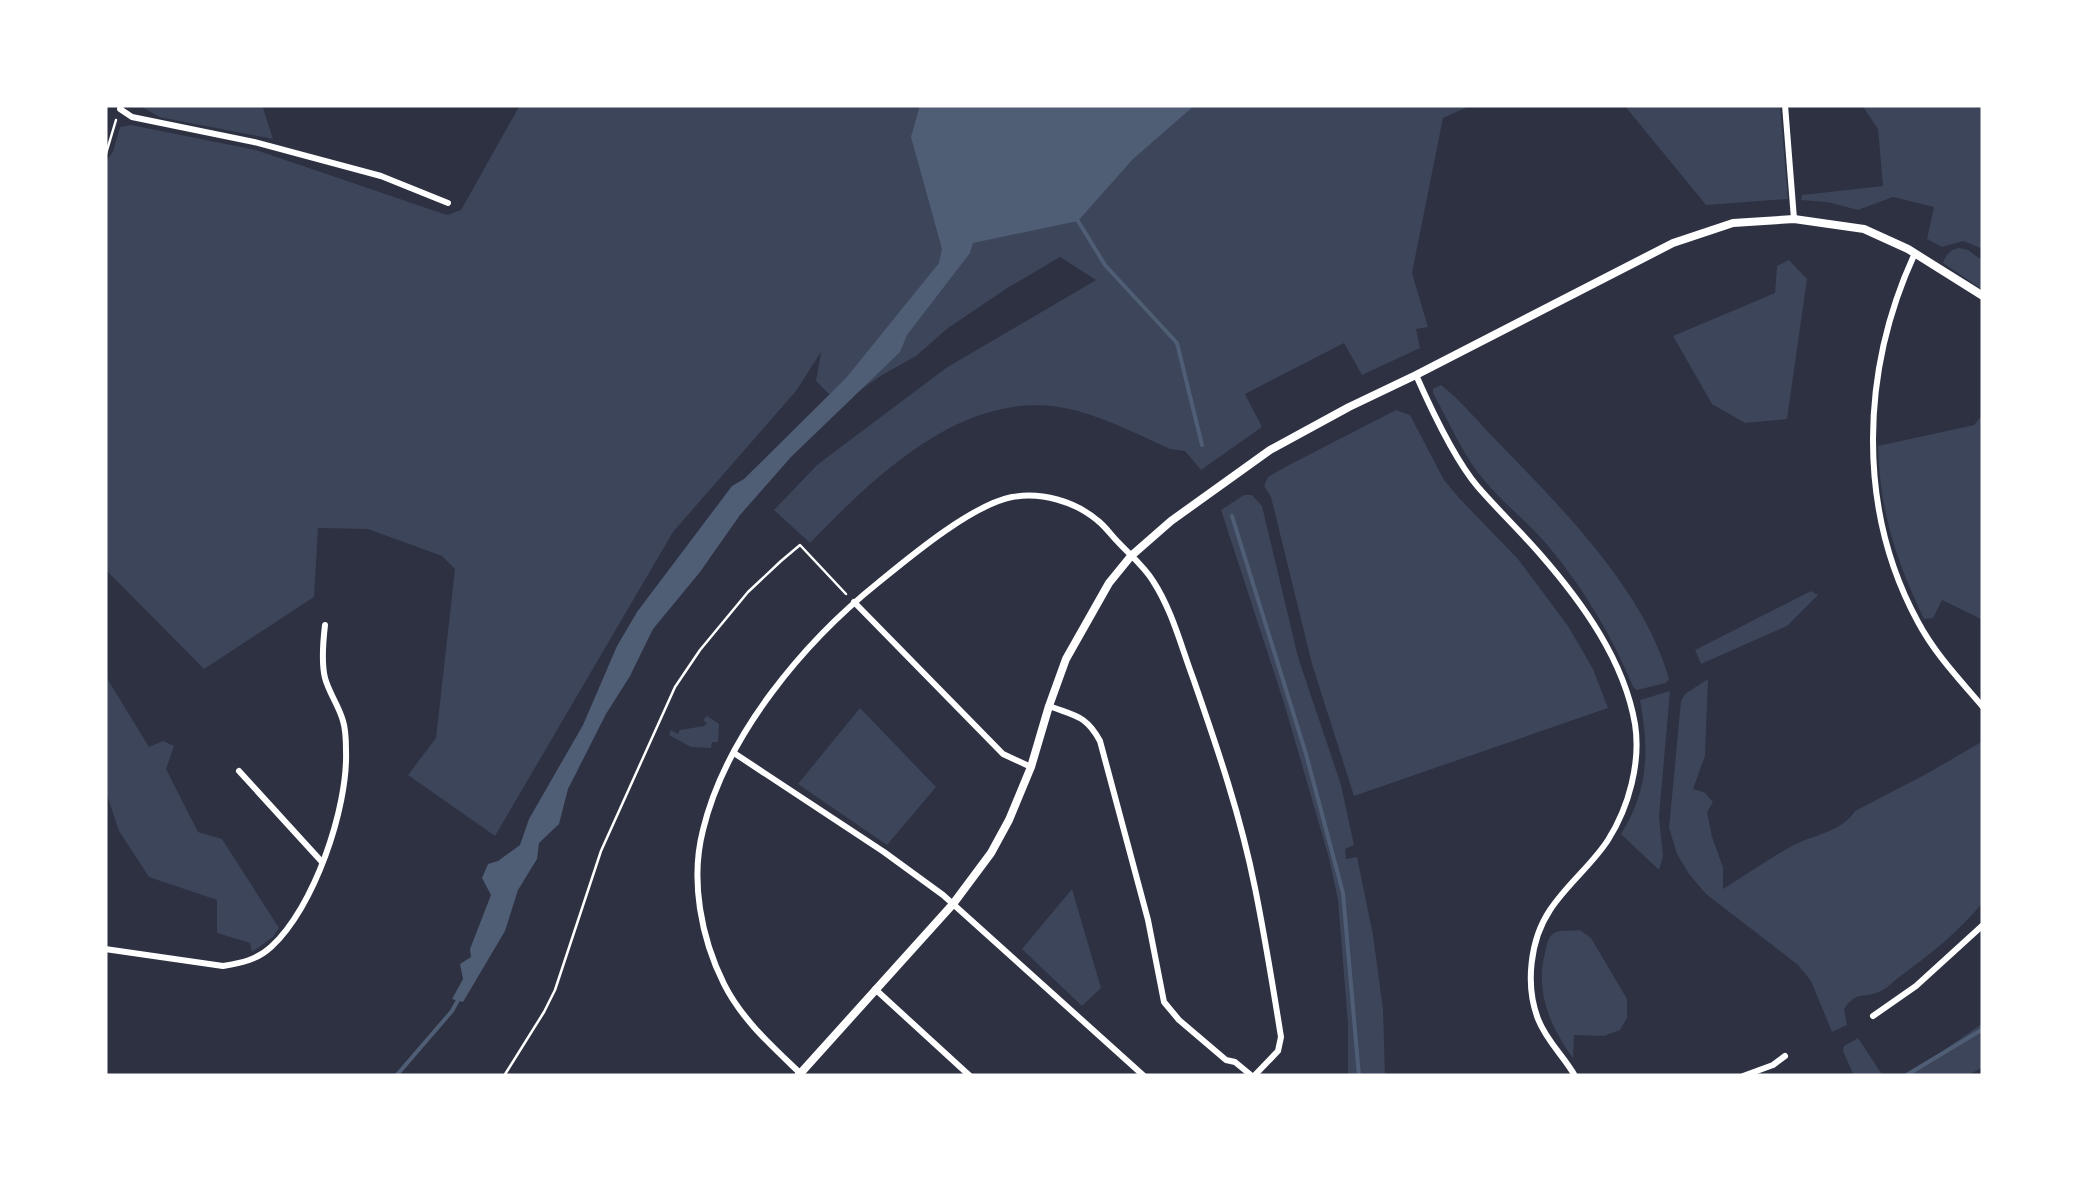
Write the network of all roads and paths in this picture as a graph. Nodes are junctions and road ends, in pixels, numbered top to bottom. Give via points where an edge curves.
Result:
1 (1785, 105) edge
2 (120, 107) edge
3 (105, 157) edge
4 (448, 202) dead end
5 (1794, 219) junction
6 (1915, 253) junction
7 (1983, 296) edge
8 (1416, 375) junction
9 (1131, 556) junction
10 (854, 602) junction
11 (325, 625) dead end
12 (1049, 706) junction
13 (1983, 707) edge
14 (734, 753) junction
15 (1032, 767) junction
16 (238, 771) dead end
17 (322, 862) junction
18 (954, 904) junction
19 (1983, 925) edge
20 (105, 949) edge
21 (875, 989) junction
22 (1873, 1016) dead end
23 (1785, 1056) dead end
24 (800, 1075) edge
25 (504, 1076) edge
26 (970, 1076) edge
27 (1144, 1076) edge
28 (1253, 1076) edge
29 (1574, 1076) edge
30 (1743, 1076) edge

1 - 5 street
2 - 3 path
2 - 4 street via 132,116 382,176
5 - 6 street via 1864,229
5 - 8 street via 1733,224 1672,243
6 - 7 street
6 - 13 street via 1888,328 1875,394 1877,502 1918,622
8 - 9 street via 1270,450
8 - 29 street via 1476,485 1580,603 1630,698 1636,756 1620,818 1550,910 1532,967 1538,1018
9 - 10 street via 1074,506 1046,496 1010,498 925,545
9 - 12 street via 1066,659
9 - 28 street via 1153,580 1170,615 1214,738 1254,885 1282,1037 1278,1051
10 - 14 street via 789,672
10 - 15 street via 1003,754
10 - 25 path via 800,545 748,592 700,650 667,704 600,851 555,990
11 - 17 street via 325,679 344,721 346,754 338,814
12 - 15 street
12 - 28 street via 1092,725 1100,741 1164,1002
14 - 18 street
14 - 24 street via 702,832 704,930 725,986 750,1025
15 - 18 street via 998,842
16 - 17 street
17 - 20 street via 288,928 254,959 222,966
18 - 21 street
18 - 27 street
19 - 22 street
21 - 24 street
21 - 26 street
23 - 30 street

